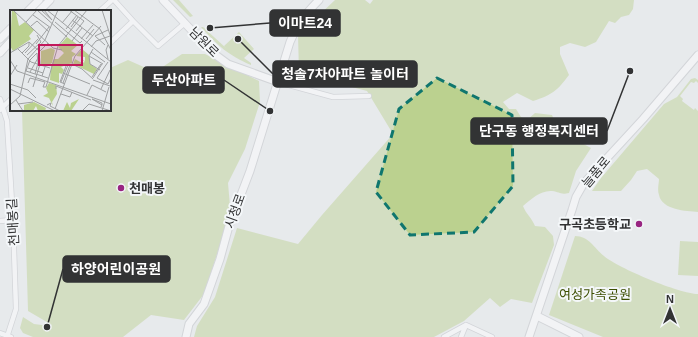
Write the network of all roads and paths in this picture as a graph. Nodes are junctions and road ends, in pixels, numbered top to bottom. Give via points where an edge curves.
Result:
1 (39, 0) edge
2 (50, 0) edge
3 (113, 0) edge
4 (163, 0) edge
5 (319, 0) edge
6 (29, 10) edge
7 (40, 10) edge
8 (101, 10) edge
9 (133, 21) junction
10 (185, 23) junction
11 (10, 29) edge
12 (0, 39) edge
13 (10, 42) edge
14 (111, 42) edge
15 (0, 53) edge
16 (698, 55) edge
17 (278, 82) junction
18 (368, 96) dead end
19 (0, 99) edge
20 (10, 100) edge
21 (2, 108) edge
22 (13, 220) junction
23 (0, 221) edge
24 (537, 316) junction
25 (466, 325) junction
26 (0, 333) edge
27 (9, 337) edge
28 (186, 337) edge
29 (444, 337) edge
30 (461, 337) edge
31 (492, 337) edge
32 (529, 337) edge
33 (579, 337) edge

1 - 6 street
2 - 7 street
3 - 8 street
3 - 9 street
4 - 10 street, 남원로
5 - 17 street, 시청로 via 296,27
9 - 10 street via 158,46
9 - 14 street
10 - 17 street, 남원로 via 213,53 228,64
11 - 12 street
13 - 15 street
16 - 24 street, 늘품로 via 584,183 574,204
17 - 18 street, 남원로 via 333,97
17 - 28 street, 시청로 via 204,304 189,324
19 - 21 street, 천매봉길
20 - 21 street
21 - 22 street, 천매봉길 via 7,121
22 - 23 street
22 - 27 street, 천매봉길 via 16,309
24 - 32 street, 늘품로
24 - 33 street
25 - 29 street
25 - 30 street
25 - 31 street
26 - 27 street

